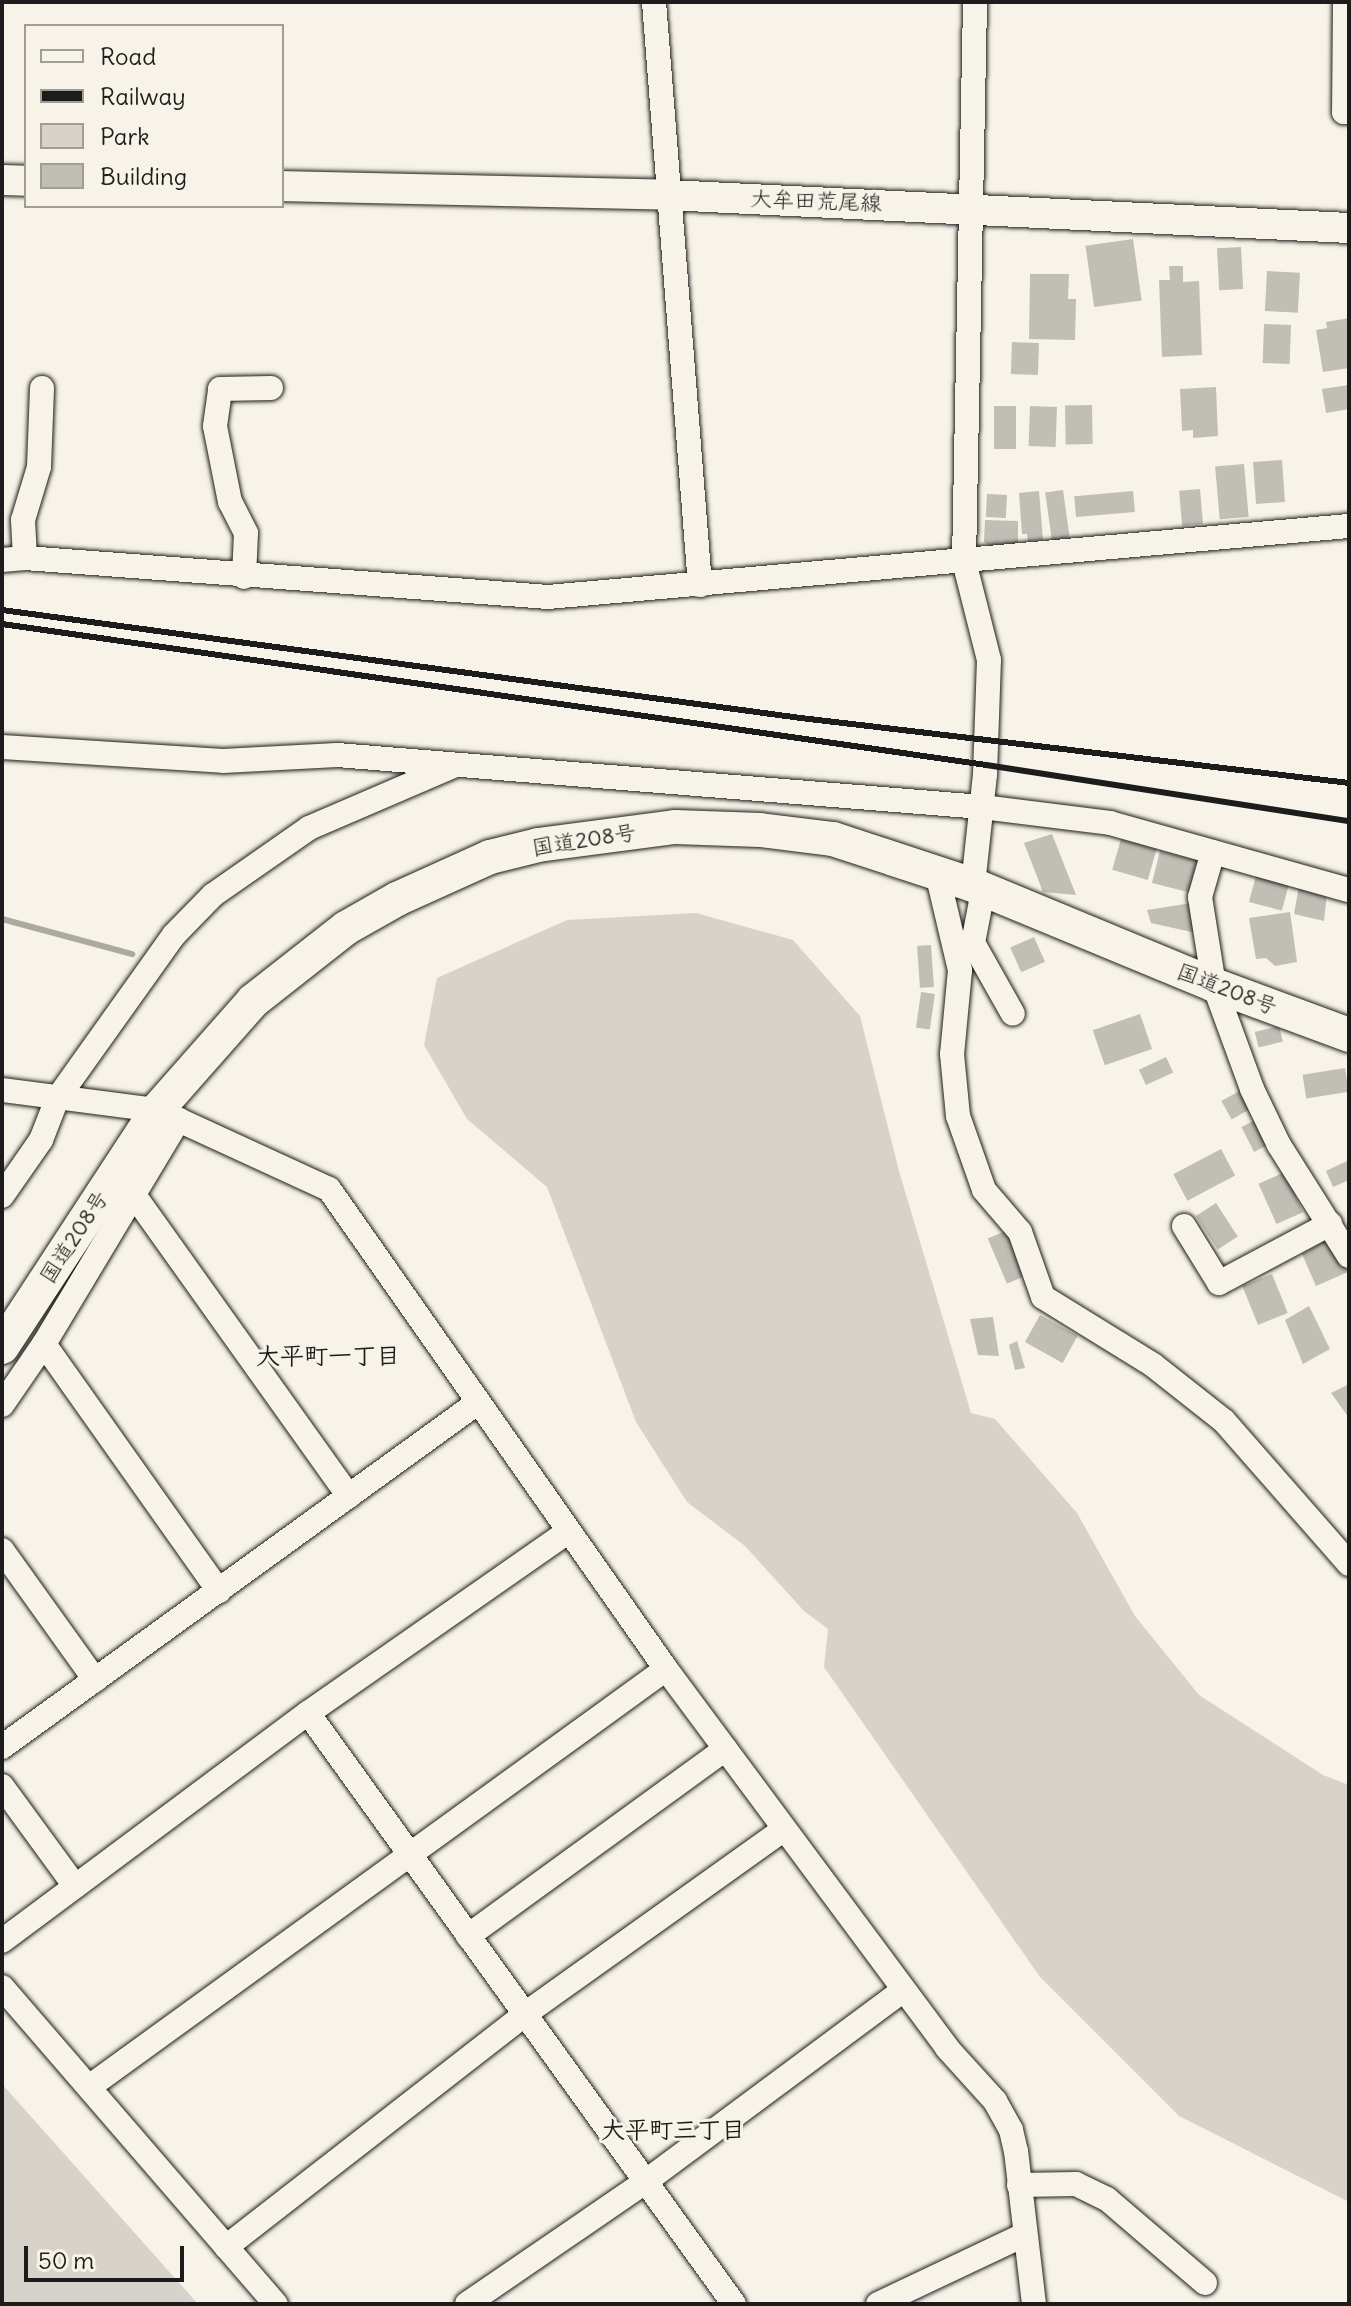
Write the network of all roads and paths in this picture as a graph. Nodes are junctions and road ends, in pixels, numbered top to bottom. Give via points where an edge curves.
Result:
1 (654, 2) edge
2 (975, 2) edge
3 (1349, 3) edge
4 (1349, 112) edge
5 (2, 180) edge
6 (24, 181) edge
7 (284, 186) edge
8 (667, 195) junction
9 (972, 208) junction
10 (1349, 228) edge
11 (42, 388) dead end
12 (271, 388) dead end
13 (1349, 526) edge
14 (13, 559) edge
15 (964, 561) junction
16 (244, 577) junction
17 (700, 585) junction
18 (2, 747) edge
19 (459, 764) junction
20 (982, 807) junction
21 (1213, 852) junction
22 (937, 873) junction
23 (978, 888) junction
24 (1349, 890) edge
25 (1214, 985) junction
26 (1013, 1014) dead end
27 (1349, 1035) edge
28 (2, 1090) edge
29 (57, 1099) junction
30 (168, 1115) junction
31 (134, 1195) junction
32 (2, 1196) edge
33 (1330, 1224) junction
34 (1184, 1226) dead end
35 (1349, 1256) edge
36 (44, 1344) junction
37 (2, 1347) edge
38 (477, 1403) junction
39 (2, 1405) edge
40 (349, 1496) junction
41 (567, 1532) junction
42 (2, 1550) edge
43 (1349, 1564) edge
44 (219, 1591) junction
45 (666, 1669) junction
46 (95, 1680) junction
47 (308, 1713) junction
48 (2, 1747) edge
49 (725, 1749) junction
50 (2, 1786) edge
51 (784, 1829) junction
52 (407, 1854) junction
53 (75, 1886) junction
54 (468, 1936) junction
55 (2, 1941) edge
56 (2, 1987) edge
57 (904, 1990) junction
58 (525, 2014) junction
59 (89, 2087) junction
60 (645, 2182) junction
61 (1019, 2185) junction
62 (1024, 2235) junction
63 (226, 2247) junction
64 (1205, 2283) dead end
65 (276, 2304) edge
66 (467, 2304) edge
67 (734, 2304) edge
68 (878, 2304) edge
69 (1034, 2304) edge

1 - 8 street
2 - 9 street
3 - 4 street via 1344,112
5 - 6 main road
7 - 8 main road, 大牟田荒尾線
8 - 9 main road, 大牟田荒尾線
8 - 17 street
9 - 10 main road, 大牟田荒尾線
9 - 15 street
11 - 14 street via 39,467
12 - 16 street via 220,389 215,426 230,502 246,533
13 - 15 street
14 - 16 street
15 - 17 street
15 - 20 street via 989,660
16 - 17 street via 548,597
18 - 19 street via 223,761 337,755
19 - 20 street
19 - 29 street via 309,828 213,895 174,935
20 - 21 street via 1110,823
20 - 23 street
21 - 24 street
21 - 25 street via 1200,897
22 - 23 highway, 国道208号
22 - 30 highway, 国道208号 via 833,839 729,828 611,833 490,857 397,899 305,959 253,1001
22 - 43 street via 960,970 952,1054 958,1116 984,1190 1020,1232 1043,1297 1153,1365 1224,1421
23 - 25 highway, 国道208号
23 - 26 street via 973,943
25 - 27 highway, 国道208号
25 - 33 street via 1279,1145
28 - 29 street
29 - 30 street
29 - 32 street via 41,1140
30 - 31 street
30 - 37 highway, 国道208号
30 - 38 street via 329,1189
31 - 36 street
31 - 40 street
33 - 34 street via 1219,1283
33 - 35 street
36 - 39 street
36 - 44 street
38 - 40 street
38 - 41 street
40 - 44 street
41 - 45 street
41 - 47 street
42 - 46 street
44 - 46 street
45 - 49 street
45 - 52 street
46 - 48 street
47 - 52 street
47 - 53 street
49 - 51 street
49 - 54 street
50 - 53 street
51 - 57 street
51 - 58 street
52 - 54 street
52 - 59 street
53 - 55 street
54 - 58 street
56 - 59 street
57 - 60 street
57 - 61 street via 995,2101 1011,2130
58 - 60 street
58 - 63 street
59 - 63 street
60 - 66 street
60 - 67 street
61 - 62 street
61 - 64 street via 1076,2184 1107,2199
62 - 68 street
62 - 69 street
63 - 65 street

